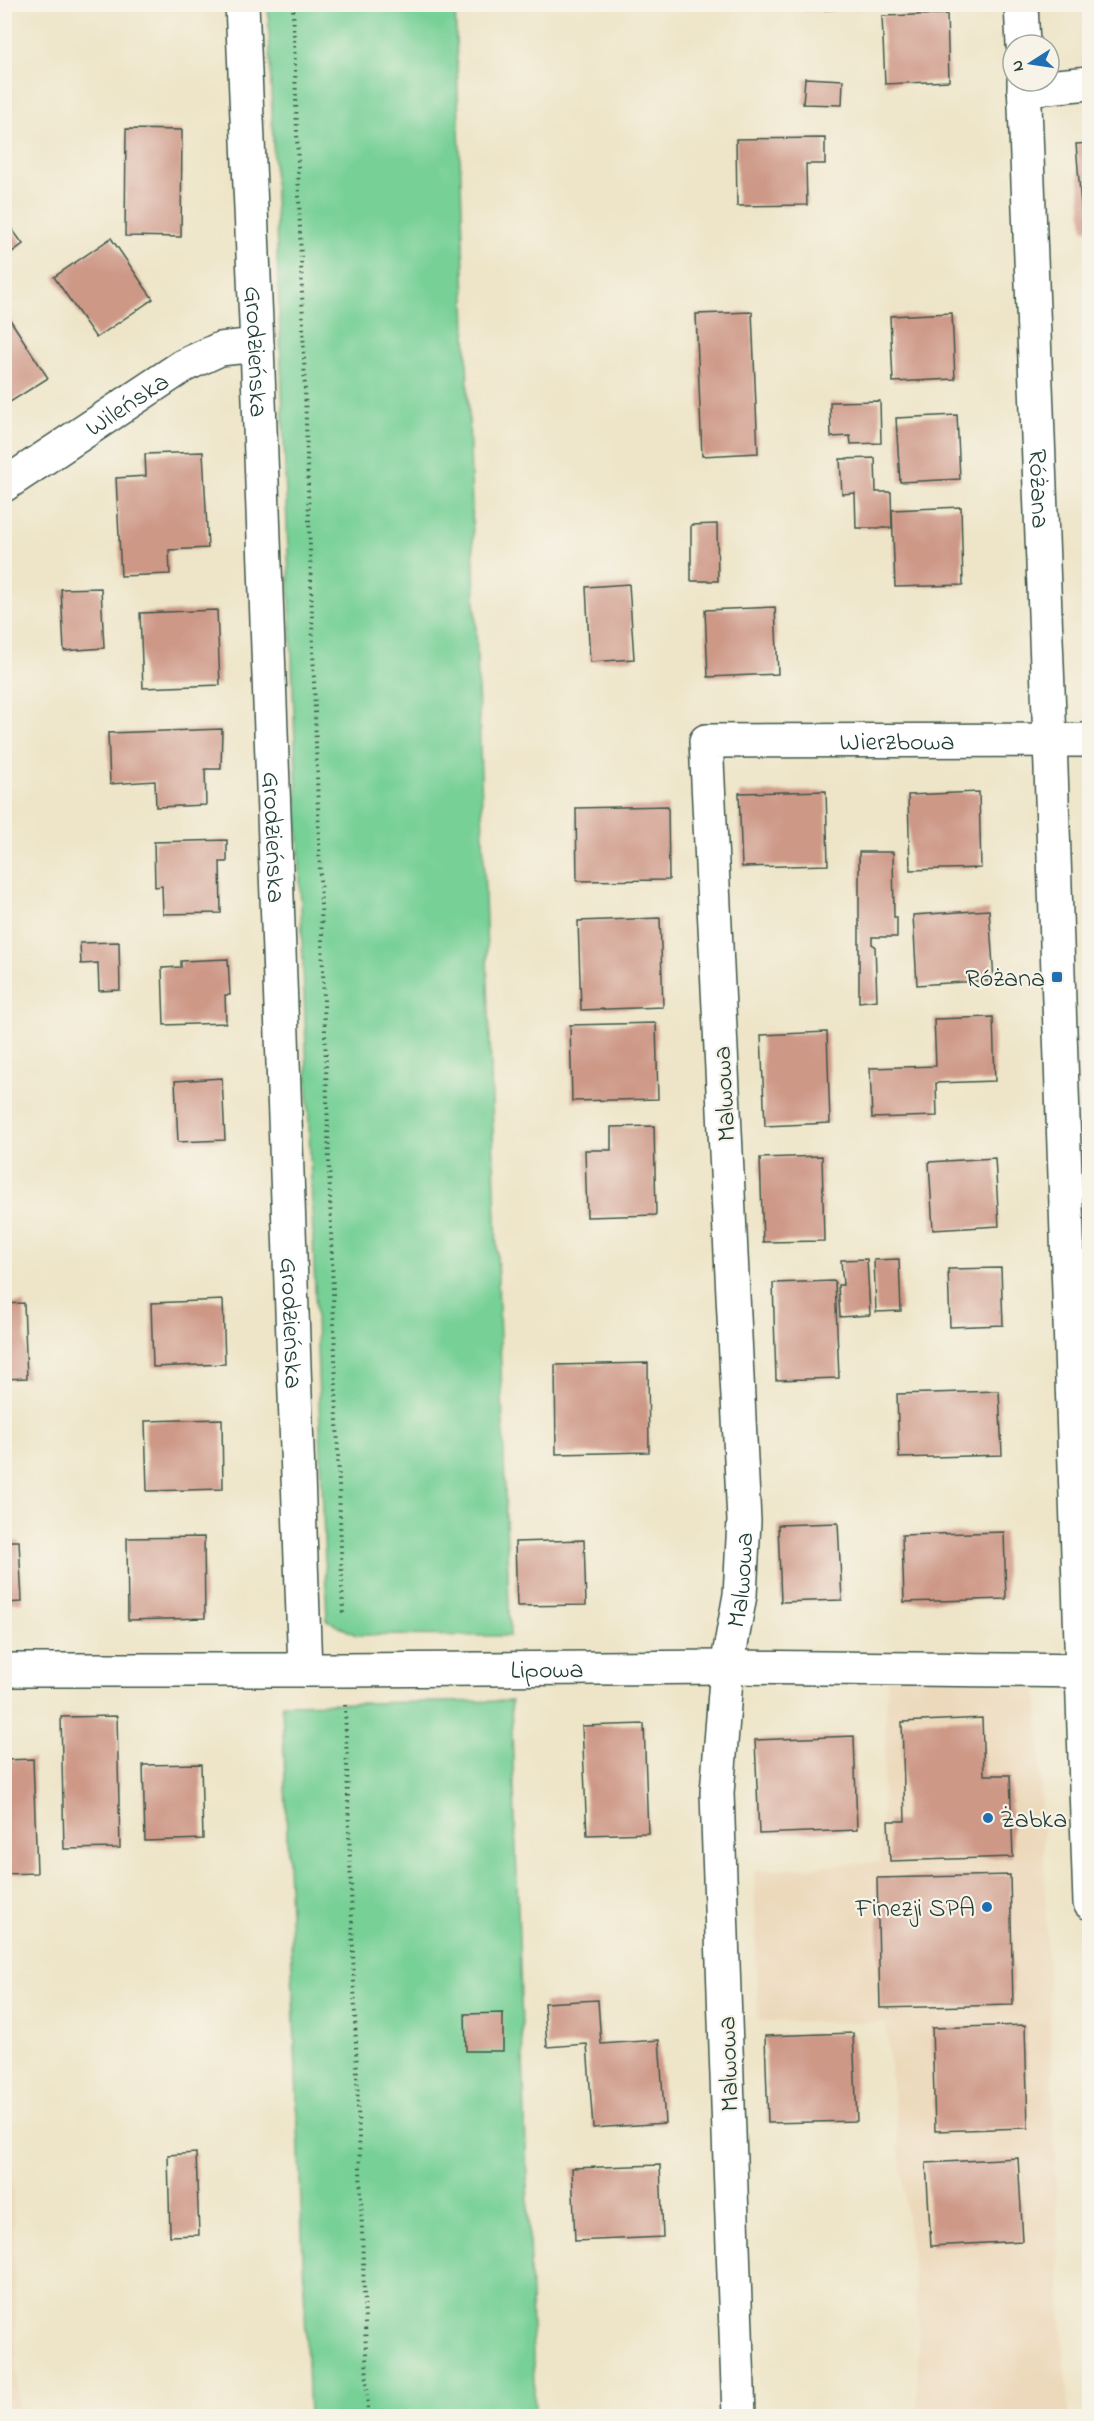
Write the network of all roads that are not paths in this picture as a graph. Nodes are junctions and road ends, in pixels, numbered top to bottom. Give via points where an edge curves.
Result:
1 (242, 4) edge
2 (1021, 4) edge
3 (1022, 33) edge
4 (1089, 83) edge
5 (1061, 84) edge
6 (1024, 93) edge
7 (257, 345) junction
8 (4, 485) edge
9 (1050, 740) junction
10 (1089, 740) edge
11 (706, 741) joint
12 (1078, 1245) edge
13 (727, 1667) junction
14 (4, 1670) edge
15 (304, 1670) junction
16 (1085, 1671) edge
17 (1089, 1903) edge
18 (739, 2416) edge

1 - 7 street, Grodzieńska
2 - 3 street
4 - 5 street
6 - 9 street, Różana
7 - 8 street, Wileńska via 220,349 183,366
7 - 15 street, Grodzieńska
9 - 10 street, Wierzbowa
9 - 11 street, Wierzbowa
9 - 12 street, Różana
11 - 13 street, Malwowa via 744,1521 740,1595
12 - 16 street, Różana
13 - 15 street, Lipowa
13 - 16 street, Lipowa
13 - 18 street, Malwowa via 717,1793
14 - 15 street, Lipowa
16 - 17 street, Różana

